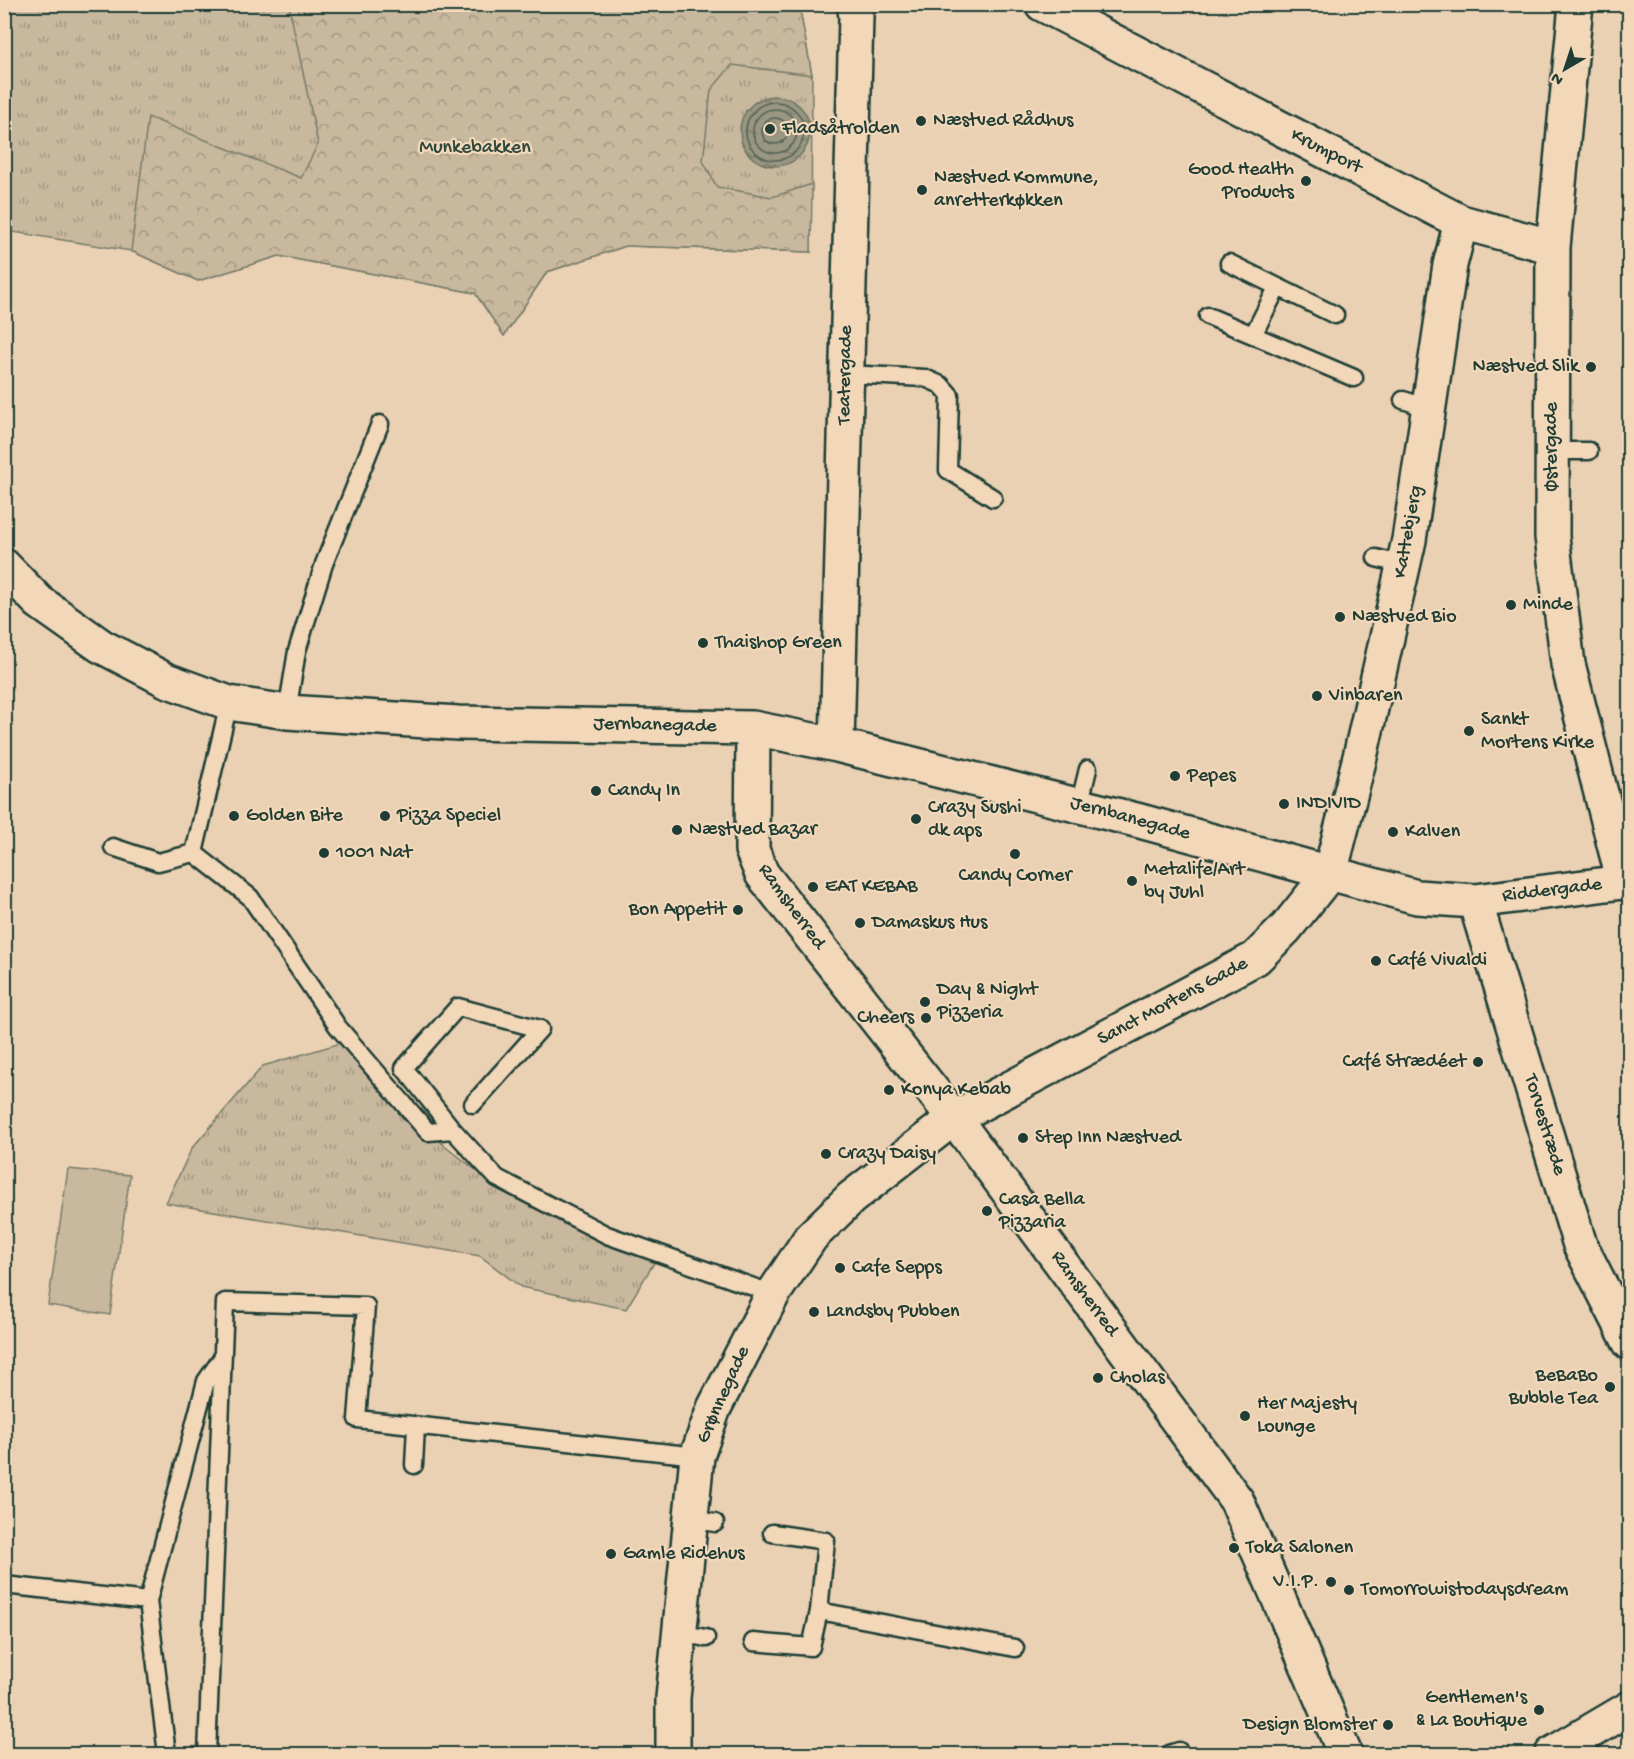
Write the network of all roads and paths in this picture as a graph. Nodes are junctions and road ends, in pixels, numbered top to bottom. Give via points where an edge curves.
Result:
1 (854, 4) edge
2 (1042, 4) edge
3 (1083, 4) edge
4 (1576, 4) edge
5 (1106, 38) junction
6 (1461, 222) junction
7 (1553, 247) junction
8 (1229, 263) dead end
9 (1276, 288) junction
10 (1335, 315) dead end
11 (1208, 316) dead end
12 (1253, 335) junction
13 (846, 374) junction
14 (1354, 378) dead end
15 (380, 424) dead end
16 (1552, 451) junction
17 (1589, 451) dead end
18 (993, 498) dead end
19 (4, 566) edge
20 (230, 703) junction
21 (287, 712) junction
22 (753, 728) junction
23 (837, 745) junction
24 (1088, 769) dead end
25 (1079, 806) junction
26 (113, 847) dead end
27 (194, 853) junction
28 (1330, 873) junction
29 (1627, 882) edge
30 (1475, 901) junction
31 (473, 1104) dead end
32 (954, 1118) junction
33 (453, 1130) junction
34 (773, 1294) junction
35 (1629, 1343) edge
36 (223, 1356) junction
37 (416, 1426) junction
38 (697, 1456) junction
39 (414, 1465) dead end
40 (772, 1533) dead end
41 (4, 1585) edge
42 (148, 1601) junction
43 (819, 1611) junction
44 (753, 1642) dead end
45 (1015, 1648) dead end
46 (1629, 1708) edge
47 (167, 1755) edge
48 (207, 1755) edge
49 (673, 1755) edge
50 (1345, 1755) edge
51 (1552, 1755) edge

1 - 13 street, Teatergade
2 - 5 street, Krumport
3 - 5 street, Krumport
4 - 7 street, Østergade
5 - 6 street, Krumport
6 - 7 street, Krumport
6 - 28 street, Kattebjerg via 1416,404 1409,540 1390,562 1360,757
7 - 16 street, Østergade
8 - 9 lane
9 - 10 lane
9 - 12 lane
11 - 12 lane
12 - 14 lane
13 - 18 lane via 925,378 941,385 950,395 948,470
13 - 23 street, Teatergade
15 - 21 lane via 324,564 297,651
16 - 17 lane
16 - 29 street, Østergade via 1552,537 1568,664
19 - 20 street, Jernbanegade via 39,602 101,646 166,680
20 - 21 street, Jernbanegade
20 - 27 lane
21 - 22 street, Jernbanegade via 458,723
22 - 23 street, Jernbanegade
22 - 32 street, Ramsherred via 752,850 762,874
23 - 25 street, Jernbanegade
24 - 25 lane
25 - 28 street, Jernbanegade
26 - 27 lane via 158,862
27 - 33 lane via 250,897 338,1027 428,1132
28 - 30 street via 1417,897
28 - 32 street, Sanct Mortens Gade via 1256,958
29 - 30 street, Riddergade
30 - 35 street, Torvestræde via 1580,1245
31 - 33 lane via 540,1029 458,1007 404,1068
32 - 34 street, Grønnegade via 851,1198 810,1237
32 - 50 street, Ramsherred via 1237,1501
33 - 34 lane via 497,1178 608,1235
34 - 38 street, Grønnegade via 714,1408
36 - 37 lane via 225,1302 366,1306 357,1419
36 - 42 lane via 206,1381
36 - 48 lane
37 - 38 lane
37 - 39 lane
38 - 49 street, Grønnegade via 703,1521 692,1636 672,1698
40 - 43 lane via 826,1541
41 - 42 lane
42 - 47 lane
43 - 44 lane via 811,1647
43 - 45 lane
46 - 51 street

